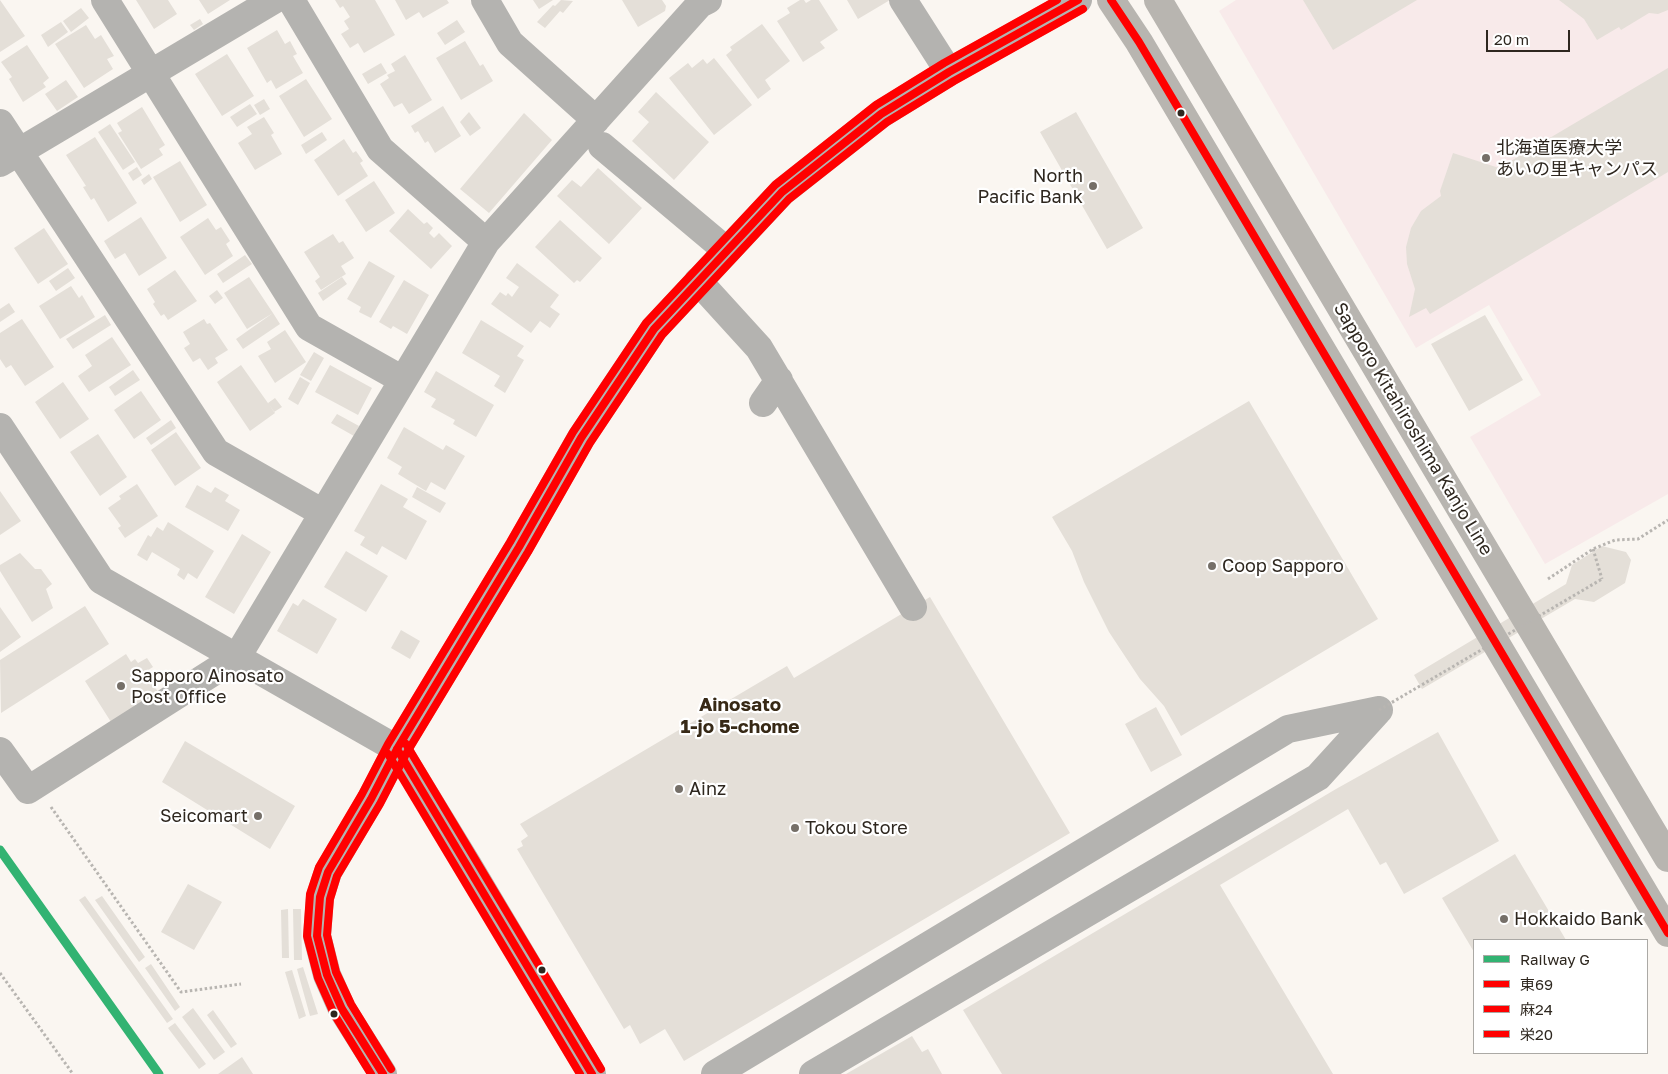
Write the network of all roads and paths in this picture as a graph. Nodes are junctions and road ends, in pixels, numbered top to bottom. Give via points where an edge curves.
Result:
1 (104, 0) edge
2 (274, 0) edge
3 (291, 0) edge
4 (485, 0) edge
5 (903, 0) edge
6 (1078, 0) edge
7 (1111, 0) edge
8 (1158, 0) edge
9 (702, 2) edge
10 (949, 72) junction
11 (151, 73) junction
12 (0, 124) edge
13 (599, 133) junction
14 (9, 158) edge
15 (486, 242) junction
16 (727, 251) junction
17 (698, 281) junction
18 (403, 380) junction
19 (779, 380) junction
20 (763, 403) dead end
21 (0, 427) edge
22 (323, 513) junction
23 (1668, 520) edge
24 (1593, 549) junction
25 (1548, 579) dead end
26 (914, 607) dead end
27 (237, 657) junction
28 (1379, 710) junction
29 (397, 749) junction
30 (0, 751) edge
31 (47, 802) dead end
32 (1668, 858) edge
33 (1668, 933) edge
34 (0, 972) edge
35 (241, 984) dead end
36 (73, 1074) edge
37 (383, 1074) edge
38 (592, 1074) edge
39 (715, 1074) edge
40 (813, 1074) edge

1 - 11 street
2 - 11 street
3 - 15 street via 380,149
4 - 13 street via 510,43
5 - 10 street
6 - 10 street
7 - 33 main road via 1139,42
8 - 32 main road, Sapporo Kitahiroshima Kanjo Line
9 - 13 street
10 - 16 street via 881,114 782,192
11 - 14 street
11 - 18 street via 309,327
12 - 14 street
13 - 15 street
13 - 16 street
14 - 22 street via 216,452
15 - 18 street
16 - 17 street
17 - 19 street via 759,348
17 - 29 street via 654,329 581,438
18 - 22 street
19 - 20 street
19 - 26 street
21 - 27 street via 101,580
22 - 27 street
23 - 24 path via 1638,538 1615,540
24 - 25 path
24 - 28 path, bridge via 1602,580
27 - 29 street
27 - 30 street via 28,790
28 - 39 street via 1288,729
28 - 40 street via 1318,777
29 - 37 street via 328,872 320,897 317,936 327,975 342,1008
29 - 38 street
31 - 35 path via 181,992
34 - 36 path

